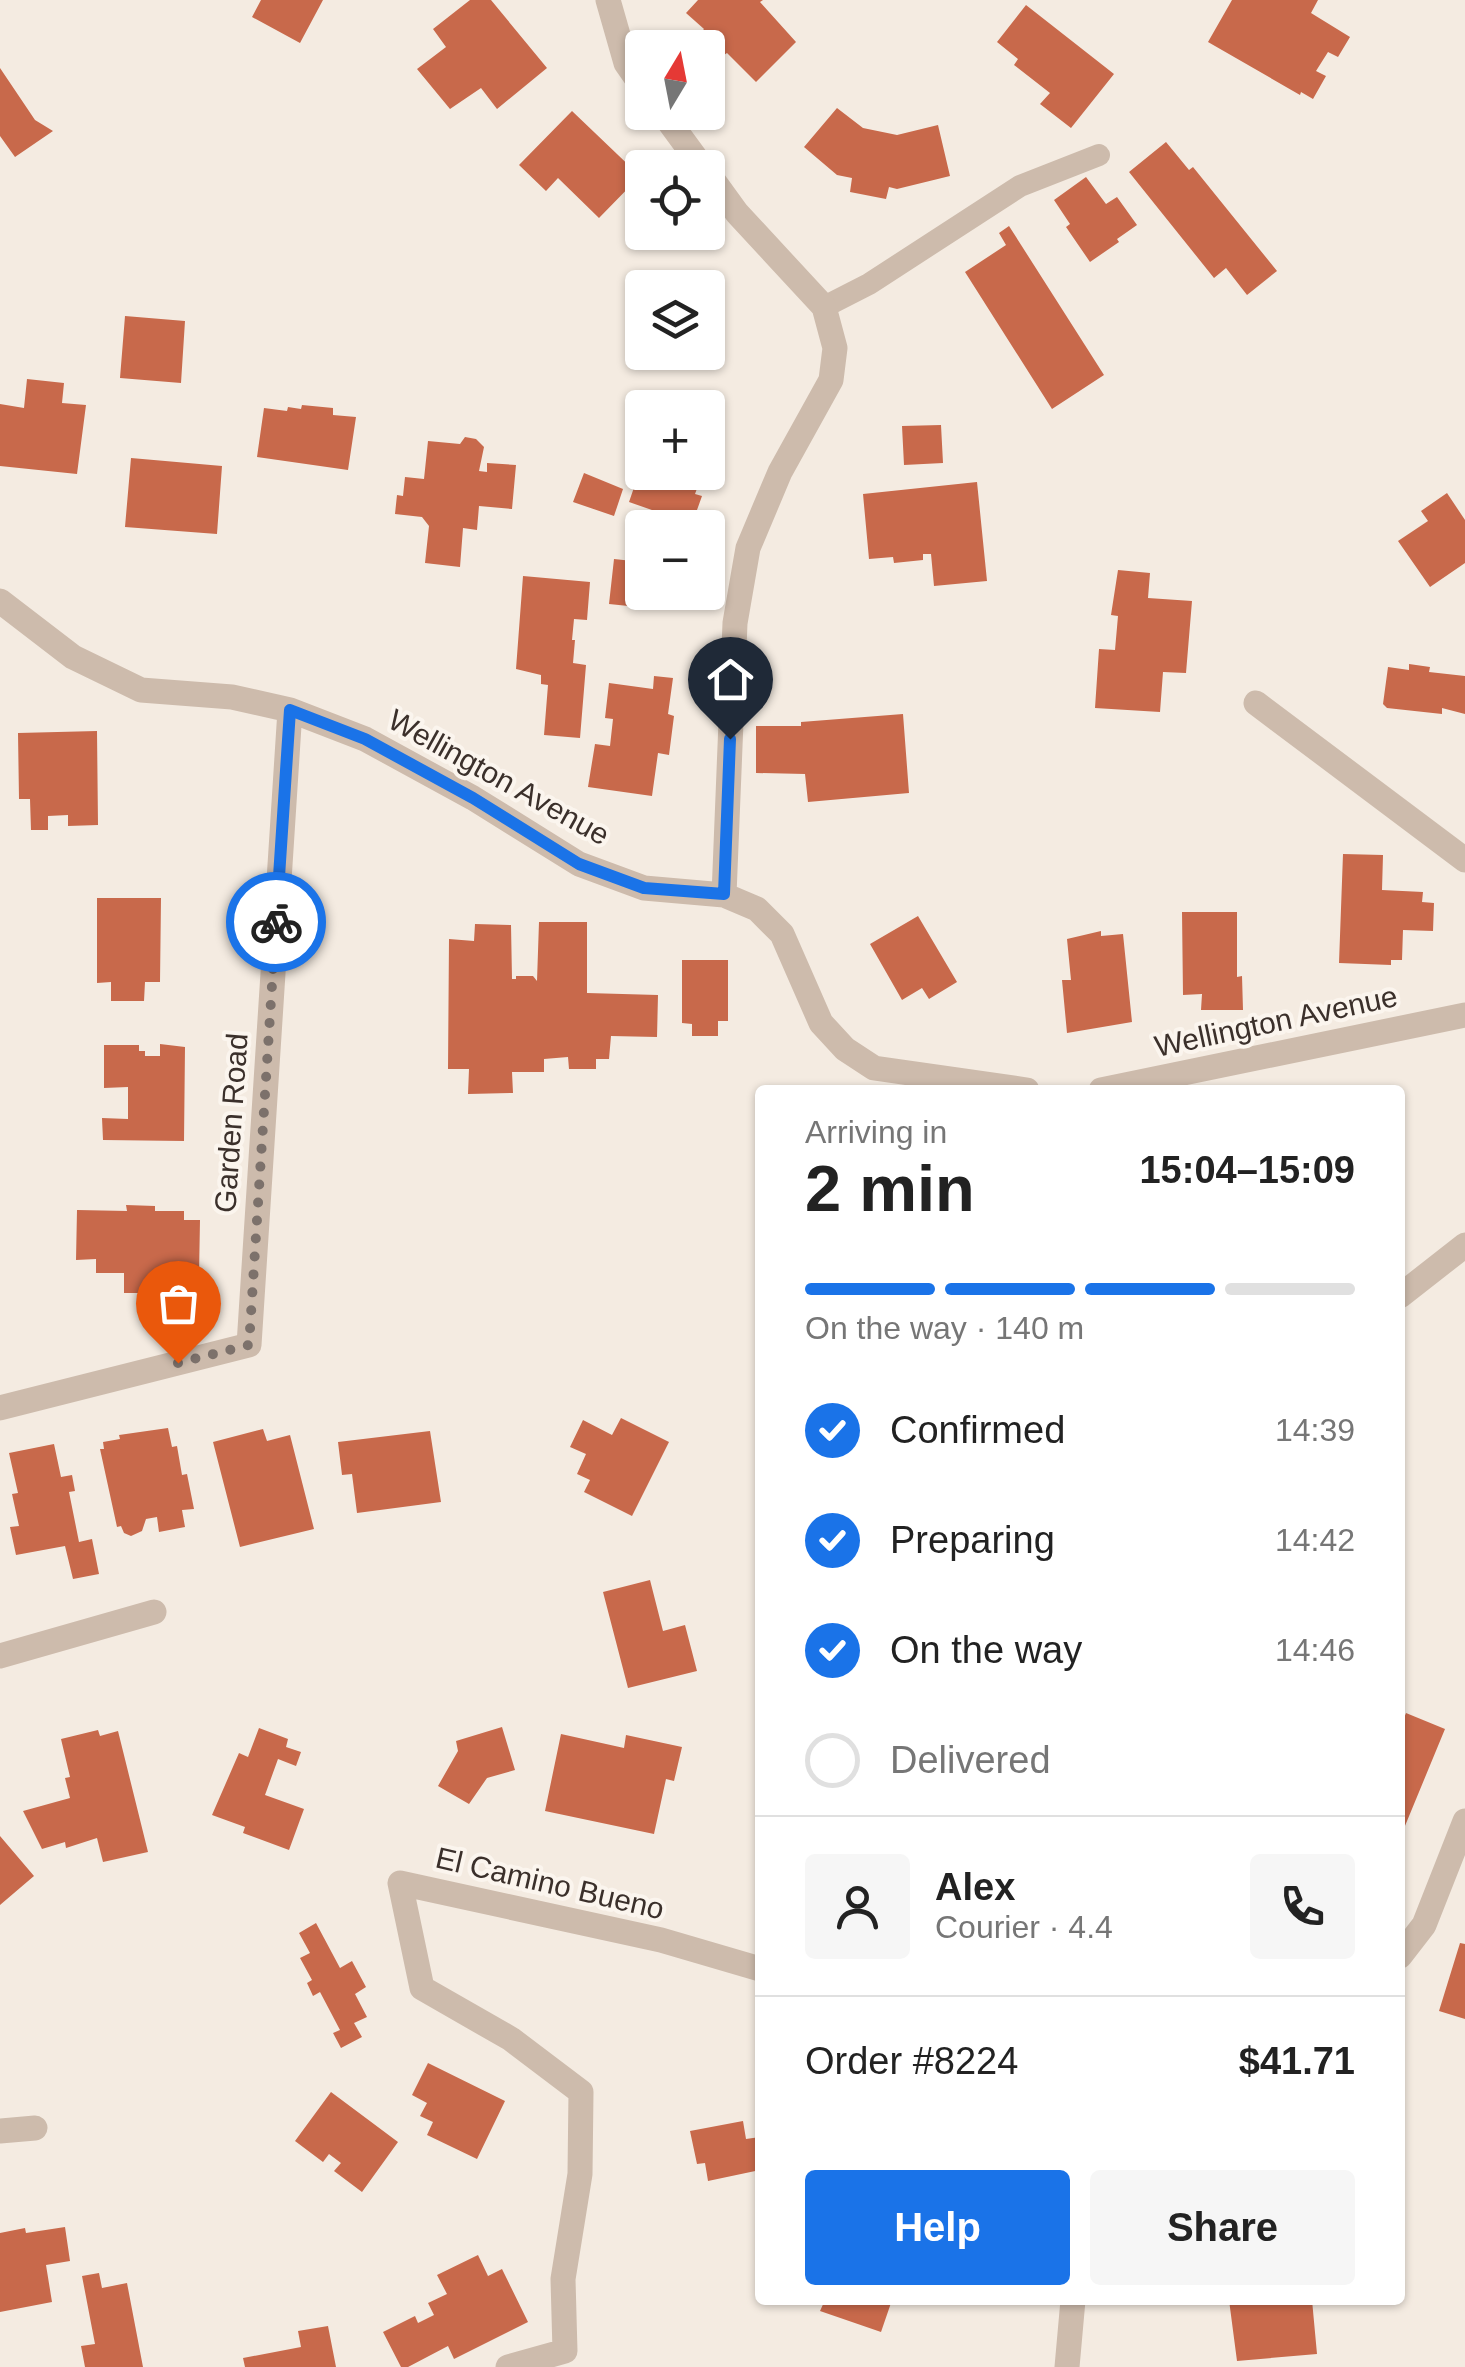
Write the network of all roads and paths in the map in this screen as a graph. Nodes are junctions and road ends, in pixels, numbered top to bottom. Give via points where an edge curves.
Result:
1 (608, 0) edge
2 (625, 60) edge
3 (1098, 155) dead end
4 (725, 197) edge
5 (824, 307) junction
6 (0, 601) edge
7 (1256, 703) dead end
8 (290, 710) junction
9 (1465, 860) edge
10 (724, 894) junction
11 (1465, 1015) edge
12 (992, 1085) edge
13 (1125, 1085) edge
14 (1465, 1245) edge
15 (1405, 1292) edge
16 (0, 1408) edge
17 (154, 1612) dead end
18 (0, 1656) edge
19 (1465, 1821) edge
20 (1405, 1950) edge
21 (755, 1968) edge
22 (35, 2128) dead end
23 (0, 2131) edge
24 (1073, 2305) edge
25 (508, 2367) edge
26 (1067, 2367) edge

1 - 2 street
3 - 5 lane via 1020,186
4 - 5 street
5 - 10 street via 834,348 831,380 748,548 734,623
6 - 8 street, Wellington Avenue via 73,657 142,690 232,697
7 - 9 street
8 - 10 street, Wellington Avenue via 380,748 579,864 644,888
8 - 16 street, Garden Road via 249,1345
10 - 12 street, Wellington Avenue via 757,909 782,934 820,1024 845,1049 874,1068
11 - 13 street, Wellington Avenue
14 - 15 street
17 - 18 street
19 - 20 street via 1424,1925
21 - 25 street, El Camino Bueno via 661,1940 400,1883 422,1988 511,2039 581,2092 580,2174 564,2278 565,2351
22 - 23 street
24 - 26 street

